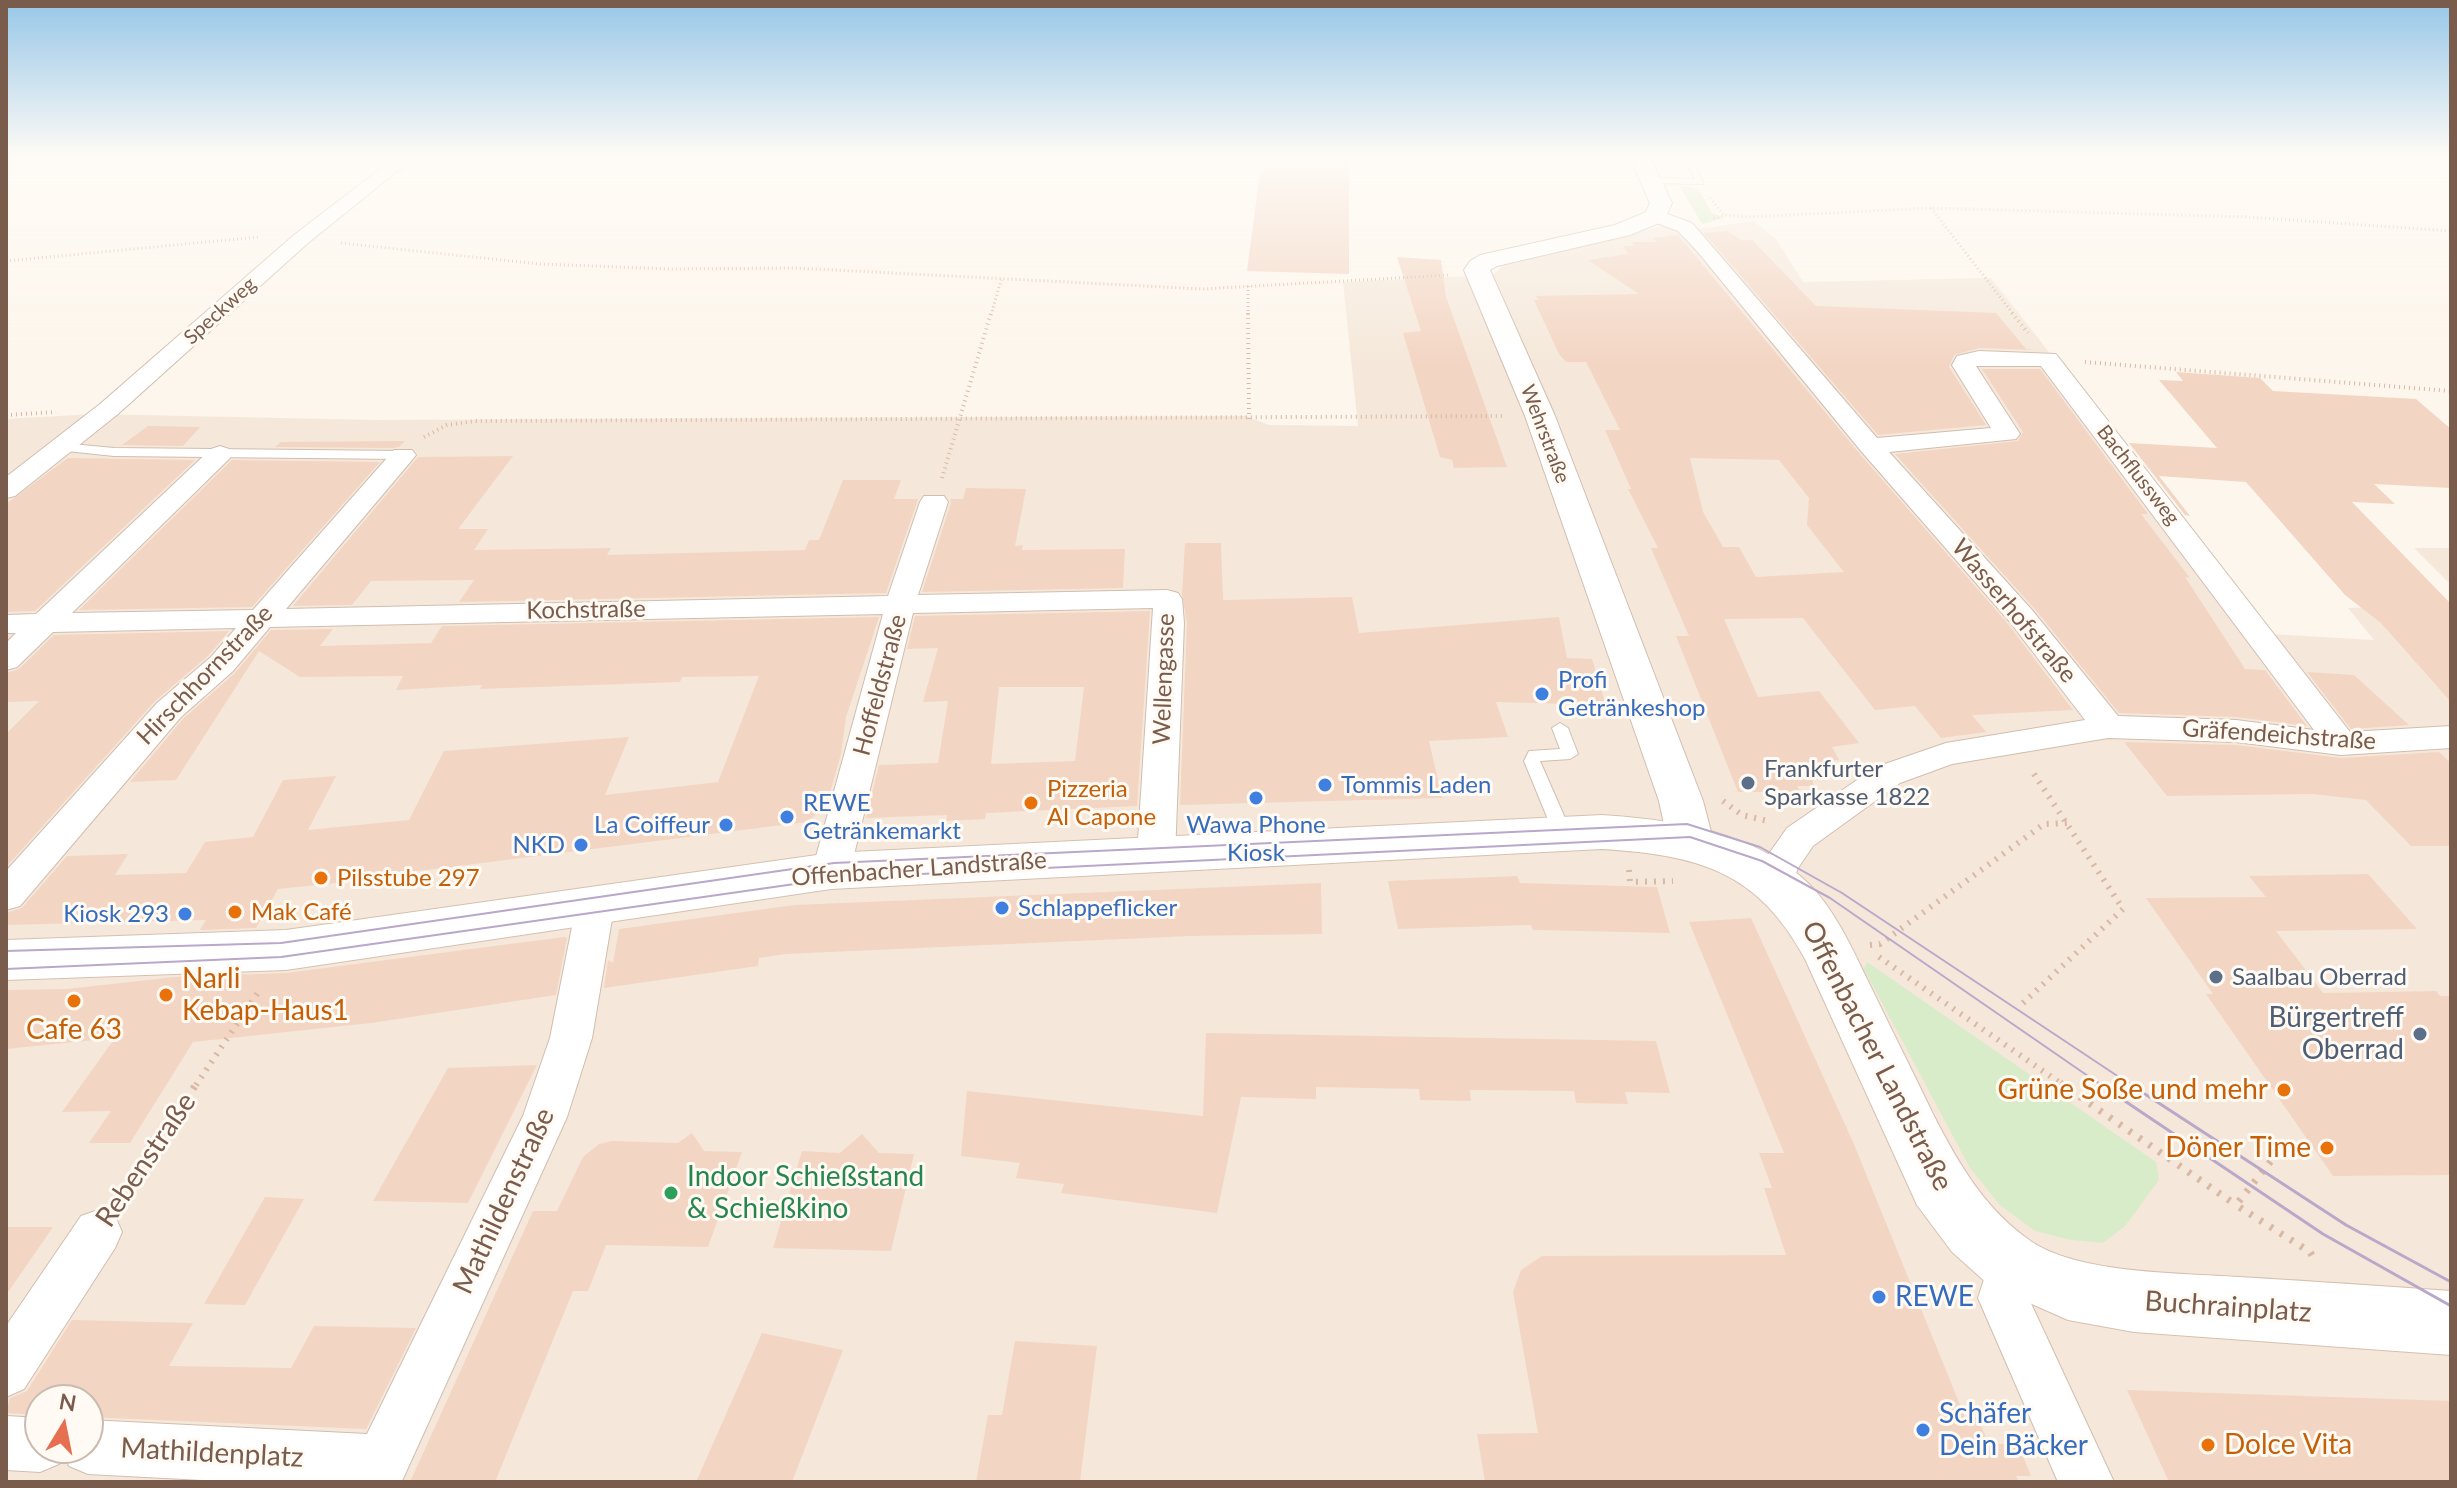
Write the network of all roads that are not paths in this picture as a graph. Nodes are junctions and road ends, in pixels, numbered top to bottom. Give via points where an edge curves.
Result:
1 (318, 225) edge
2 (1633, 225) edge
3 (1681, 225) edge
4 (1870, 446) junction
5 (61, 447) junction
6 (220, 454) junction
7 (403, 455) joint
8 (6, 490) edge
9 (934, 502) road end
10 (1167, 599) joint
11 (901, 602) junction
12 (262, 617) junction
13 (46, 623) junction
14 (6, 624) edge
15 (6, 660) edge
16 (2108, 727) junction
17 (1560, 728) dead end
18 (2448, 740) edge
19 (2341, 744) junction
20 (1563, 834) junction
21 (1691, 843) junction
22 (1156, 855) junction
23 (831, 871) junction
24 (1775, 884) junction
25 (6, 896) edge
26 (595, 907) junction
27 (6, 960) edge
28 (98, 1232) road end
29 (2011, 1264) junction
30 (2451, 1323) edge
31 (6, 1371) edge
32 (104, 1448) edge
33 (378, 1472) edge
34 (2086, 1482) edge

1 - 5 street, Speckweg
2 - 21 street, Wehrstraße via 1489,260 1479,266 1478,274 1540,416 1676,788
3 - 4 street, Wasserhofstraße
4 - 16 street, Wasserhofstraße via 2021,616
4 - 19 street, Bachflussweg via 2007,434 1965,361 2048,359
5 - 6 lane
5 - 8 street, Speckweg
6 - 7 lane
6 - 13 street
7 - 12 street, Hirschhornstraße
9 - 11 street, Hoffeldstraße
10 - 11 street, Kochstraße
10 - 22 street, Wellengasse
11 - 12 street, Kochstraße
11 - 23 street, Hoffeldstraße
12 - 13 street, Kochstraße
12 - 25 street, Hirschhornstraße via 222,664 169,710
13 - 14 street, Kochstraße
13 - 15 street
16 - 19 street, Gräfendeichstraße via 2236,731
16 - 24 street via 1946,754 1888,775 1800,837 1783,858
17 - 20 lane via 1570,754 1535,755 1532,761
18 - 19 street, Gräfendeichstraße
20 - 21 main road, Offenbacher Landstraße via 1626,832
20 - 22 main road, Offenbacher Landstraße
21 - 24 main road via 1740,860
22 - 23 main road, Offenbacher Landstraße
23 - 26 main road, Offenbacher Landstraße
24 - 29 main road, Offenbacher Landstraße via 1805,913 1827,951 1938,1186 1974,1232
26 - 27 main road, Offenbacher Landstraße via 286,950
26 - 33 street, Mathildenstraße via 571,1038 545,1117
28 - 31 street, Rebenstraße
29 - 30 main road, Buchrainplatz via 2068,1289 2134,1301
29 - 34 street via 2003,1298
32 - 33 street, Mathildenplatz

